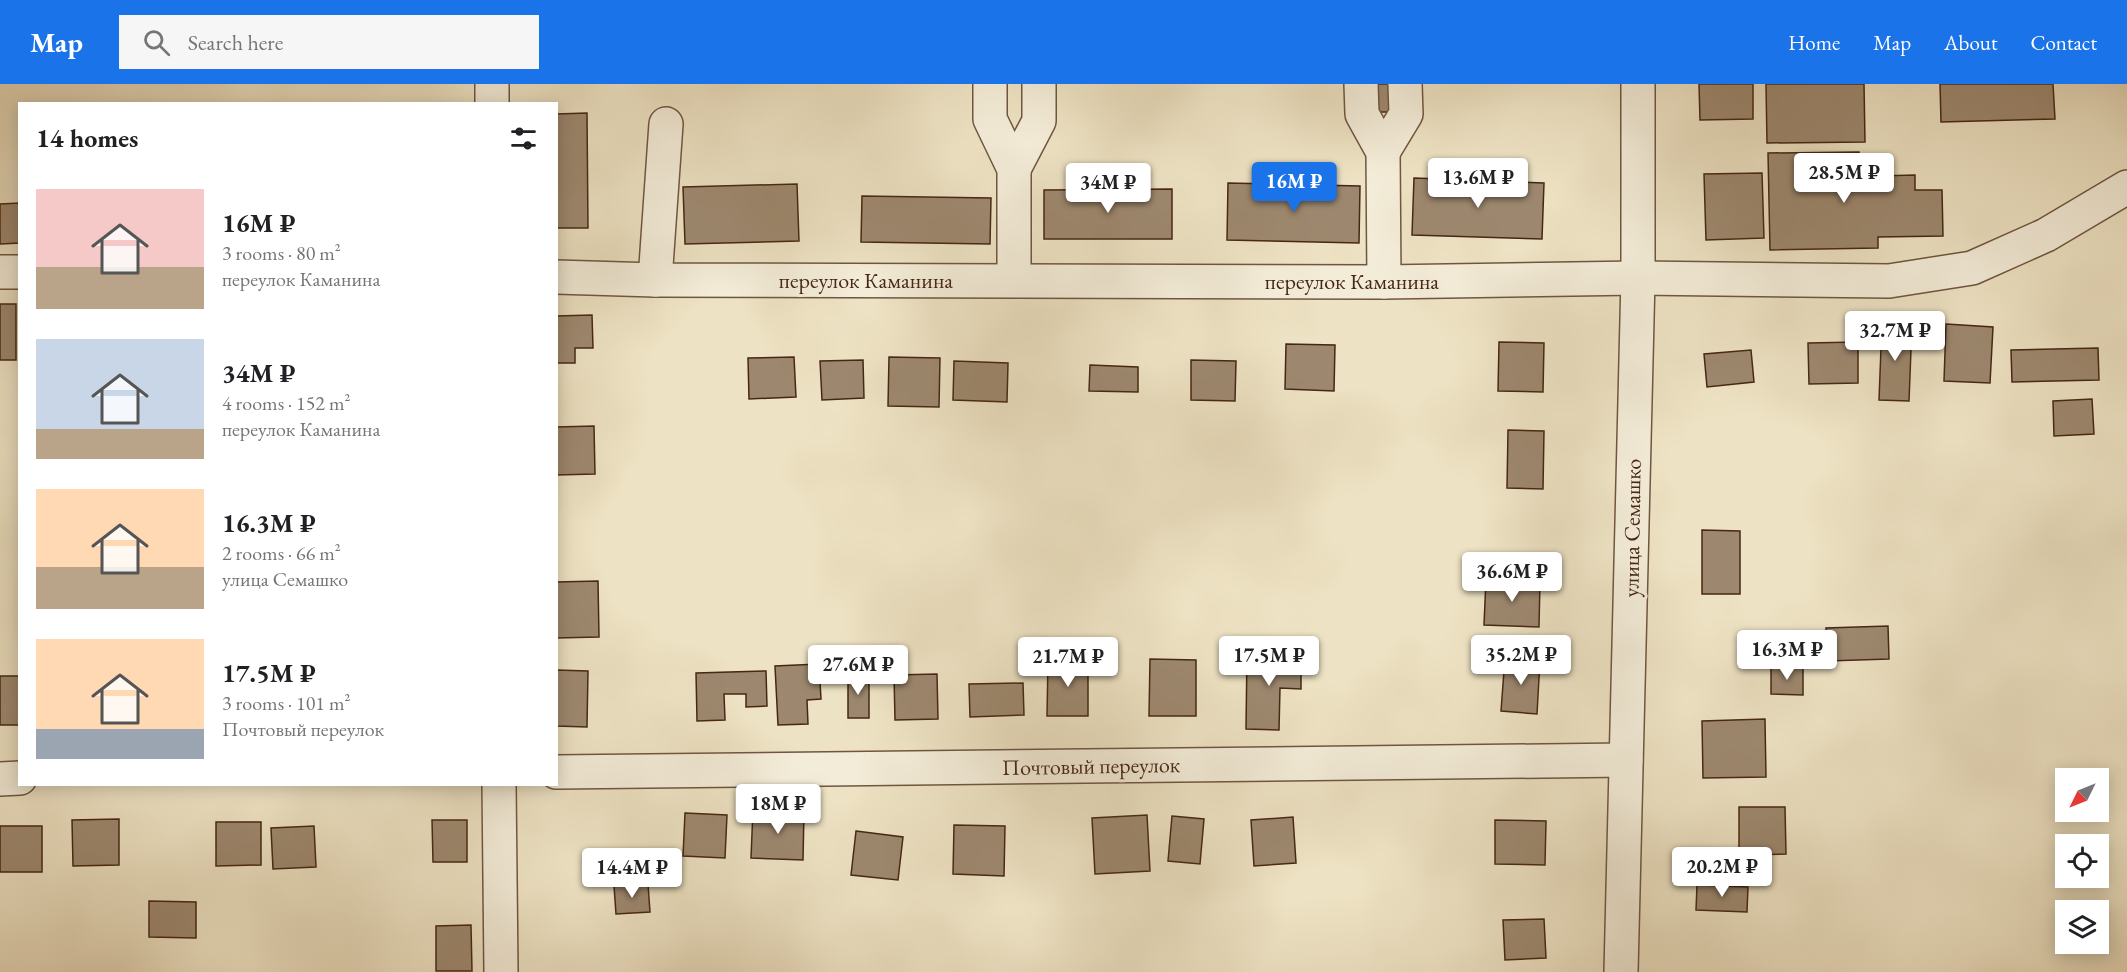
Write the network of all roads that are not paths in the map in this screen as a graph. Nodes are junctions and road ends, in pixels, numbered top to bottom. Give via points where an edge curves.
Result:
1 (492, 84) edge
2 (990, 84) edge
3 (1039, 84) edge
4 (1361, 84) edge
5 (1405, 84) edge
6 (1638, 84) edge
7 (492, 102) edge
8 (666, 124) dead end
9 (1383, 152) junction
10 (1014, 169) junction
11 (2127, 187) edge
12 (0, 272) edge
13 (18, 272) edge
14 (558, 277) edge
15 (1638, 278) junction
16 (655, 280) junction
17 (1014, 280) junction
18 (1384, 282) junction
19 (1626, 760) junction
20 (558, 772) edge
21 (18, 778) edge
22 (0, 779) edge
23 (499, 786) edge
24 (501, 972) edge
25 (1621, 972) edge

1 - 7 street
2 - 10 street via 990,120
3 - 10 street via 1039,121
4 - 9 street via 1362,114
5 - 9 street via 1406,114
6 - 15 street, улица Семашко
8 - 16 street
9 - 18 street
10 - 17 street
11 - 15 street, переулок Каманина via 2046,235 1972,268 1889,281
12 - 13 street
14 - 16 street, переулок Каманина
15 - 18 street, переулок Каманина
15 - 19 street, улица Семашко
16 - 17 street, переулок Каманина
17 - 18 street, переулок Каманина
19 - 20 street, Почтовый переулок
19 - 25 street, улица Семашко
21 - 22 street
23 - 24 street

